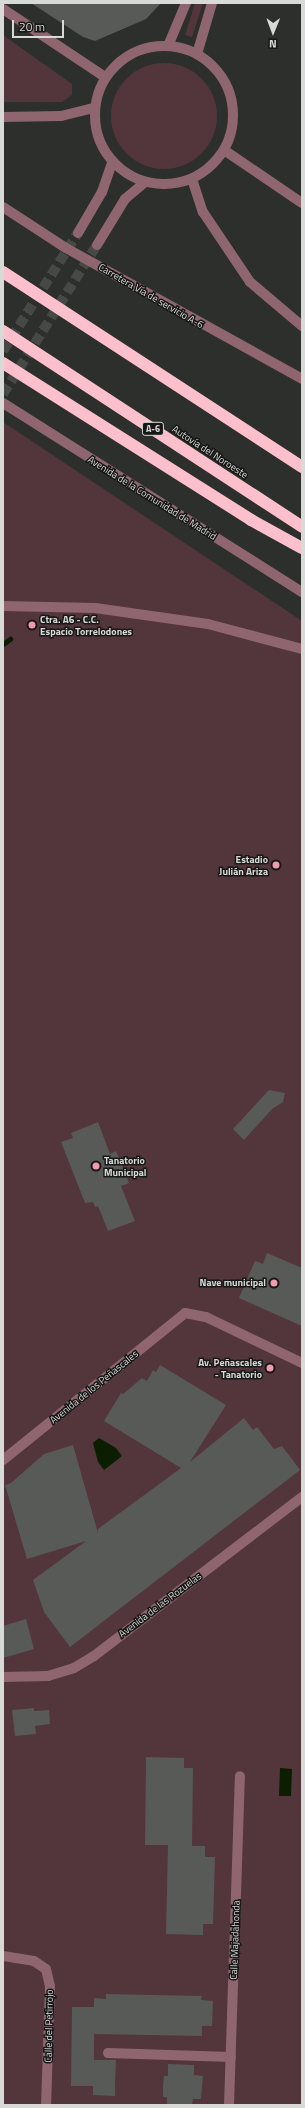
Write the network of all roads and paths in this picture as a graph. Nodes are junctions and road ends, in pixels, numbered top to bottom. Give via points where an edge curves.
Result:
1 (186, 3) edge
2 (212, 3) edge
3 (3, 9) edge
4 (168, 46) junction
5 (196, 54) junction
6 (105, 78) junction
7 (94, 108) junction
8 (3, 117) edge
9 (224, 150) junction
10 (112, 163) junction
11 (192, 179) junction
12 (145, 182) junction
13 (302, 203) edge
14 (3, 207) edge
15 (78, 233) tunnel mouth
16 (97, 245) tunnel mouth
17 (3, 272) edge
18 (302, 326) edge
19 (3, 331) edge
20 (3, 363) edge
21 (302, 380) edge
22 (3, 403) edge
23 (302, 467) edge
24 (302, 527) edge
25 (302, 548) edge
26 (302, 592) edge
27 (3, 606) edge
28 (302, 649) edge
29 (302, 1363) edge
30 (3, 1460) edge
31 (302, 1497) edge
32 (3, 1677) edge
33 (240, 1776) dead end
34 (3, 1956) edge
35 (108, 2053) dead end
36 (231, 2057) junction
37 (46, 2105) edge
38 (229, 2105) edge

1 - 4 street
2 - 5 street
3 - 6 street
4 - 5 street
4 - 6 street via 144,49 133,54 122,60
5 - 9 street via 216,70 231,96 231,133
6 - 7 street
7 - 8 street via 61,116
7 - 10 street via 98,137
9 - 11 street via 210,167
9 - 13 street
10 - 12 street via 129,176
10 - 15 street via 102,192
11 - 12 street via 160,185
11 - 18 street via 203,212 250,282
12 - 16 street via 125,199
14 - 21 street, Carretera Vía de servicio A-6 via 66,248
17 - 23 highway
19 - 24 highway, Autovía del Noroeste / A-6
20 - 25 highway via 251,520
22 - 26 street, Avenida de la Comunidad de Madrid
27 - 28 street via 95,608 193,622
29 - 30 street, Avenida de los Peñascales via 206,1317 185,1313
31 - 32 street, Avenida de las Rozuelas via 81,1664 48,1676
33 - 36 street, Calle Majadahonda
34 - 37 street, Calle del Petirrojo via 34,1961 46,1969 50,1986
35 - 36 street
36 - 38 street, Calle Majadahonda

